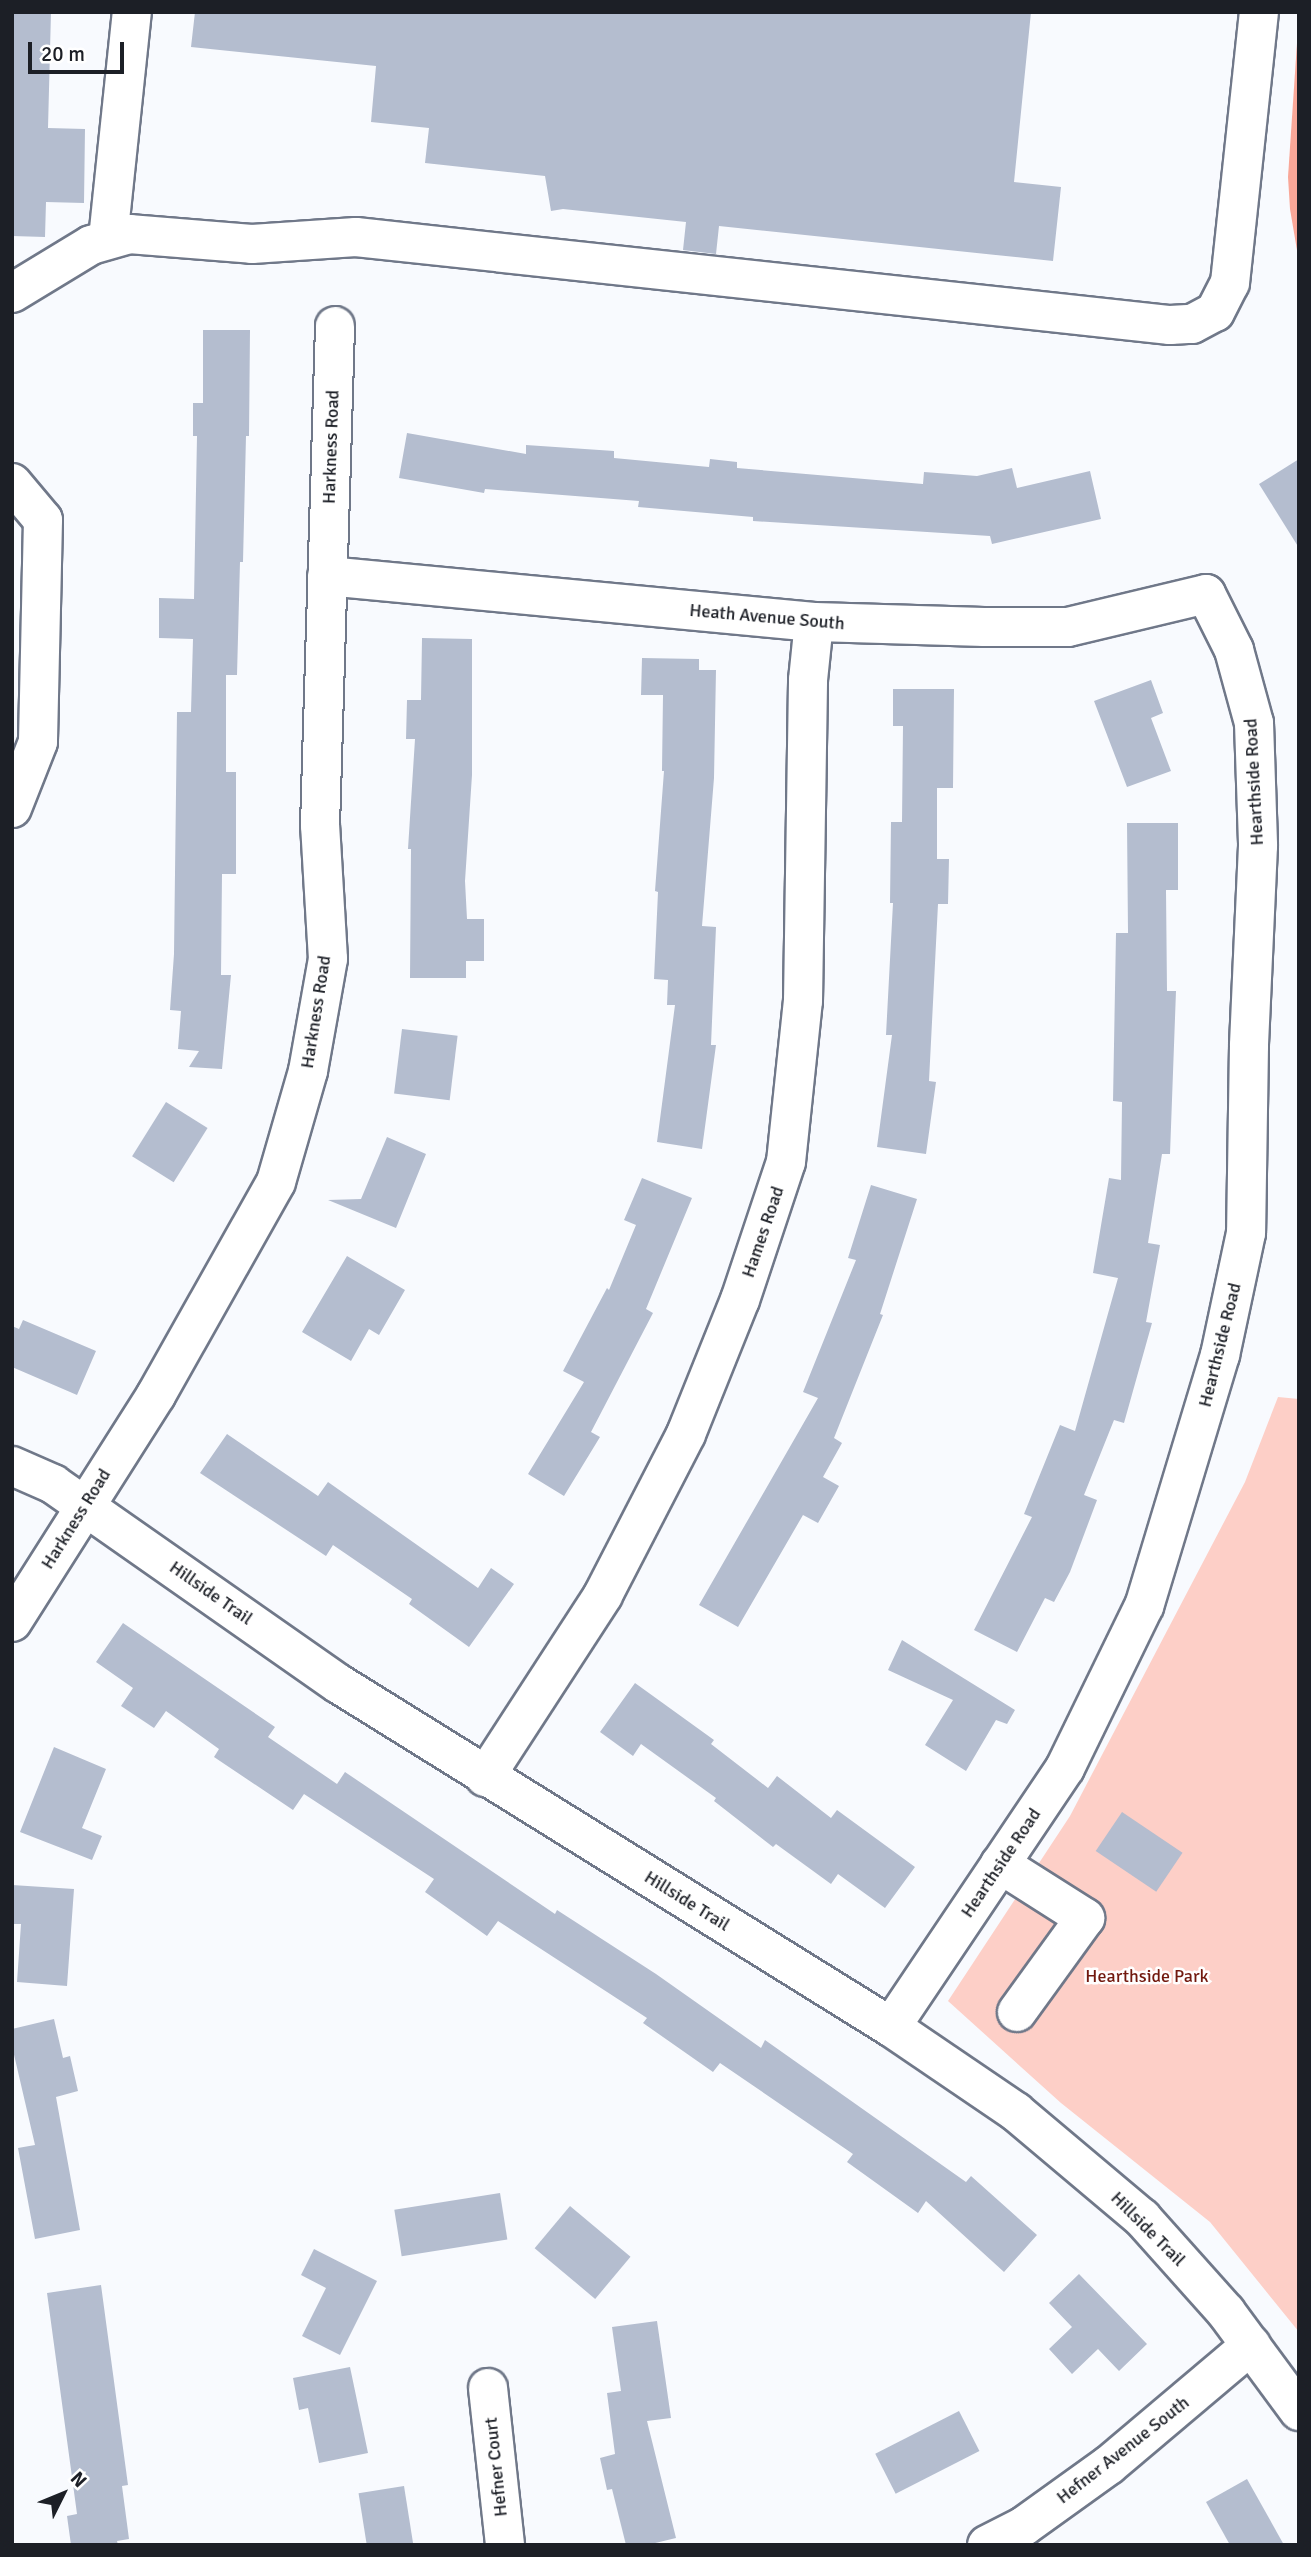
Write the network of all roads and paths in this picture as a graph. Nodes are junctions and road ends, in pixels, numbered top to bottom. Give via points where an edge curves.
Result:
1 (132, 12) edge
2 (1259, 12) edge
3 (108, 239) junction
4 (12, 293) edge
5 (335, 326) dead end
6 (12, 484) edge
7 (327, 576) junction
8 (1206, 594) joint
9 (814, 622) junction
10 (12, 808) edge
11 (12, 1466) edge
12 (85, 1504) junction
13 (12, 1622) edge
14 (485, 1777) junction
15 (1000, 1864) junction
16 (1017, 2012) dead end
17 (891, 2027) junction
18 (1251, 2345) junction
19 (488, 2388) dead end
20 (1299, 2411) edge
21 (505, 2545) edge
22 (987, 2545) edge

1 - 3 street
2 - 3 street via 1230,283 1215,312 1192,324 365,237 264,244 141,233
3 - 4 street
5 - 7 street, Harkness Road
6 - 10 street via 43,520 38,741
7 - 9 street, Heath Avenue South
7 - 12 street, Harkness Road via 320,826 328,960 308,1071 276,1182 156,1395
8 - 9 street, Heath Avenue South via 1068,627
8 - 15 street, Hearthside Road via 1234,650 1254,723 1258,846 1246,1233 1220,1355 1144,1606 1065,1768
9 - 14 street, Hames Road via 808,680 803,1001 786,1162 740,1300 686,1434 603,1595
11 - 12 street, Hillside Trail
12 - 13 street, Harkness Road
12 - 14 street, Hillside Trail via 340,1684
14 - 17 street, Hillside Trail
15 - 16 street via 1085,1919
15 - 17 street, Hearthside Road
17 - 18 street, Hillside Trail via 1016,2112 1142,2218
18 - 20 street, Hillside Trail
18 - 22 street, Hefner Avenue South via 1109,2465 1024,2526
19 - 21 street, Hefner Court

